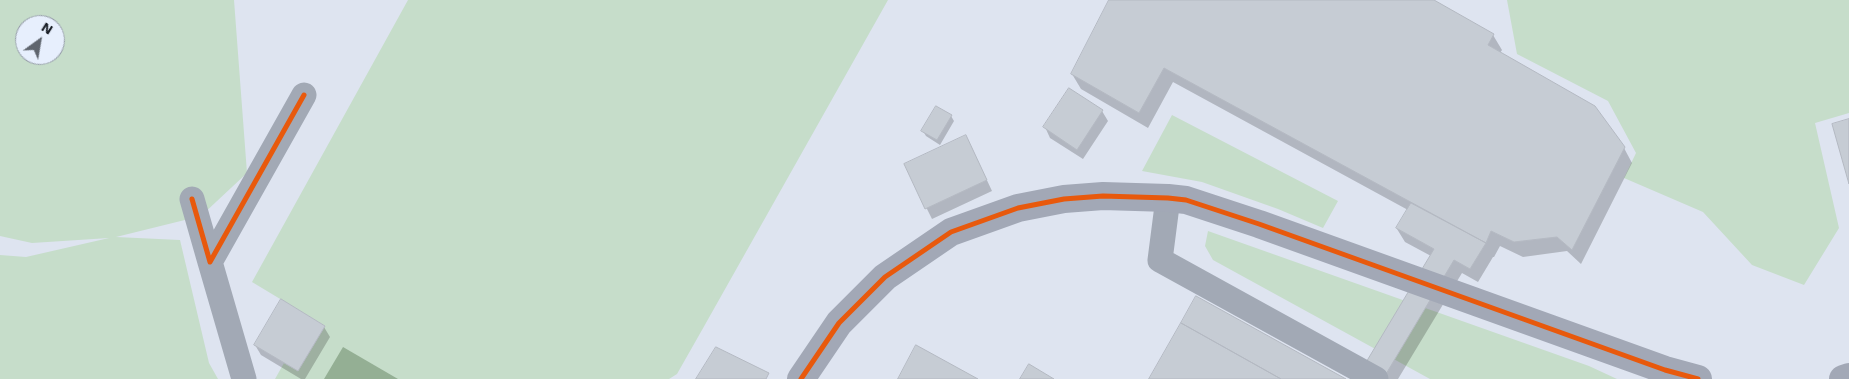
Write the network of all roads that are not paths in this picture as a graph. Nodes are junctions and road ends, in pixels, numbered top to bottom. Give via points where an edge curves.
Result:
1 (304, 96) dead end
2 (1168, 198) junction
3 (192, 199) dead end
4 (210, 262) junction
5 (1849, 377) edge
6 (244, 379) edge
7 (801, 379) edge
8 (1376, 379) edge
9 (1698, 379) edge
10 (1843, 379) edge

1 - 4 street
2 - 7 street via 1103,196 1064,199 1018,208 951,232 885,277 839,323
2 - 8 street via 1160,260
2 - 9 street via 1186,200 1259,224 1655,367
3 - 4 street
4 - 6 street
5 - 10 street

